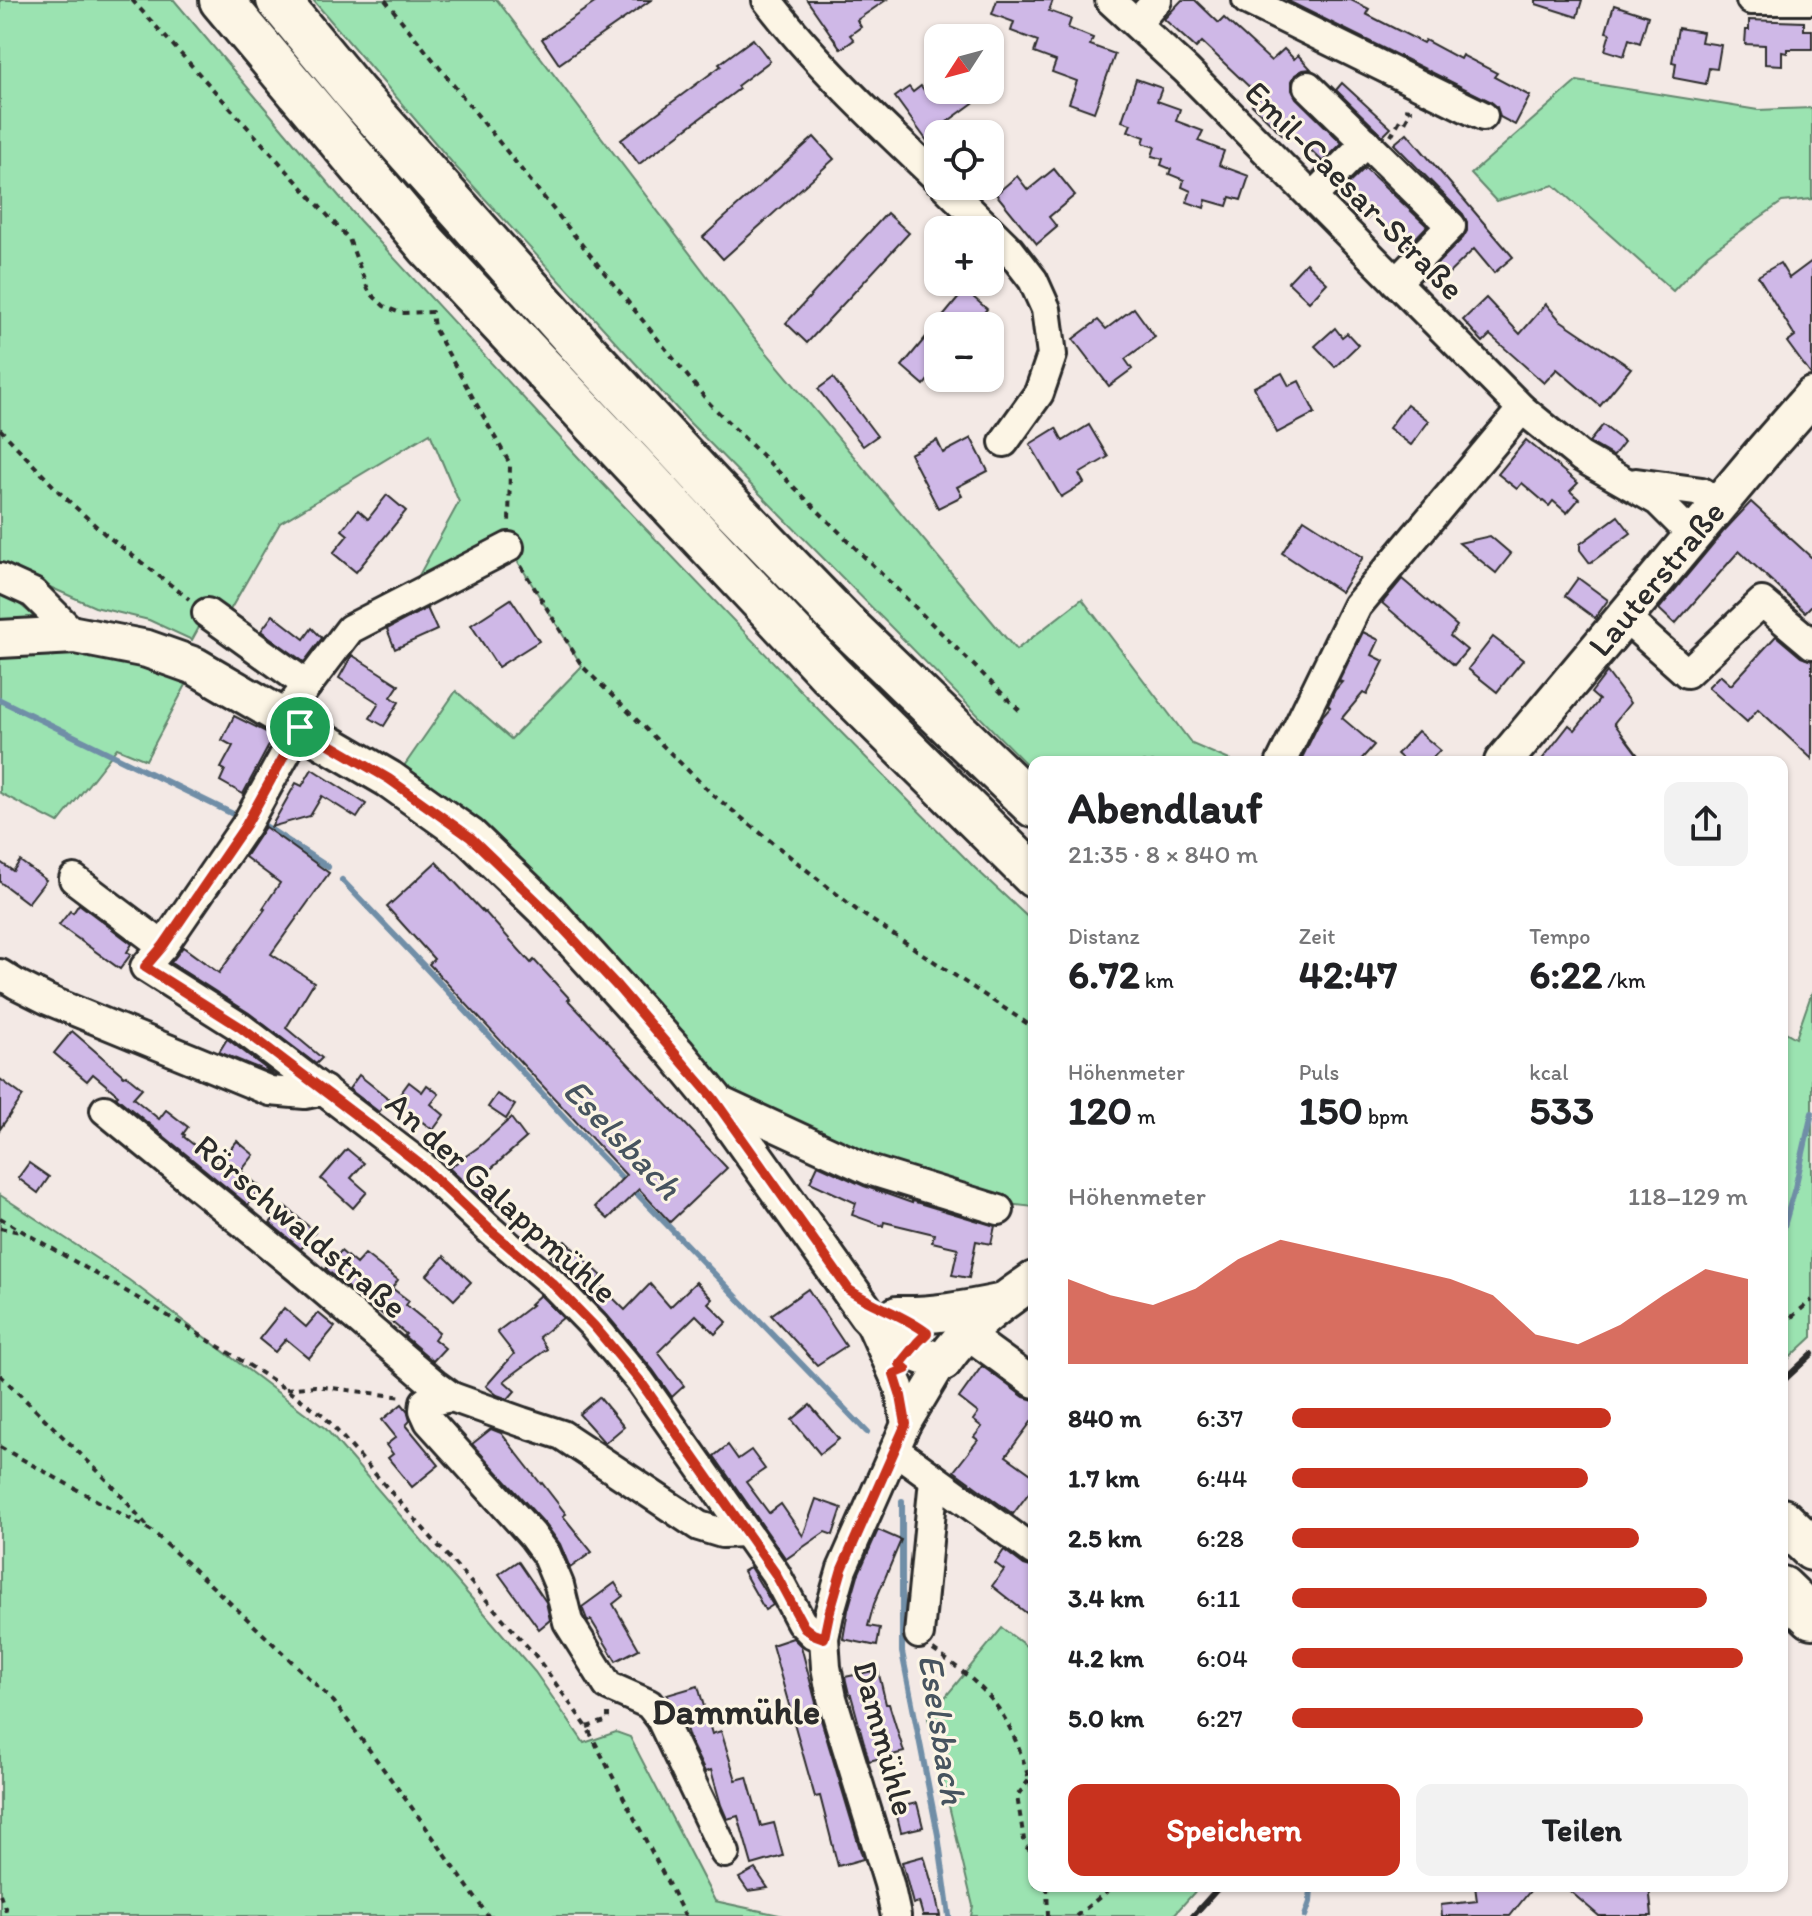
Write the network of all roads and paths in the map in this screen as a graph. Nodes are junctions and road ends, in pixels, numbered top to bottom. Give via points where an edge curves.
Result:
1 (132, 0) edge
2 (221, 0) edge
3 (278, 0) edge
4 (385, 0) edge
5 (767, 0) edge
6 (1110, 0) edge
7 (1157, 0) edge
8 (1247, 0) edge
9 (1751, 0) edge
10 (1810, 0) edge
11 (1137, 23) junction
12 (1420, 85) junction
13 (1308, 86) dead end
14 (1483, 116) dead end
15 (1376, 143) junction
16 (924, 166) edge
17 (1312, 197) junction
18 (959, 200) edge
19 (1396, 282) junction
20 (1812, 396) edge
21 (1522, 409) junction
22 (0, 429) edge
23 (1004, 442) dead end
24 (1625, 481) junction
25 (1718, 505) junction
26 (1692, 535) junction
27 (509, 547) junction
28 (0, 578) edge
29 (207, 613) joint
30 (1624, 617) junction
31 (75, 635) junction
32 (0, 639) edge
33 (1812, 644) edge
34 (307, 685) junction
35 (1021, 712) dead end
36 (292, 722) junction
37 (1284, 756) edge
38 (1508, 756) edge
39 (1028, 800) edge
40 (1028, 870) edge
41 (74, 879) dead end
42 (163, 946) junction
43 (0, 974) edge
44 (0, 992) edge
45 (48, 1000) junction
46 (1028, 1024) edge
47 (324, 1090) junction
48 (713, 1098) junction
49 (105, 1110) dead end
50 (999, 1210) dead end
51 (0, 1218) edge
52 (0, 1228) edge
53 (27, 1234) junction
54 (1028, 1284) edge
55 (855, 1299) junction
56 (1812, 1300) edge
57 (1000, 1303) junction
58 (897, 1315) junction
59 (1788, 1320) edge
60 (965, 1333) junction
61 (943, 1362) junction
62 (0, 1375) edge
63 (1028, 1379) edge
64 (286, 1389) junction
65 (438, 1399) junction
66 (900, 1437) junction
67 (0, 1447) edge
68 (934, 1479) junction
69 (1788, 1526) edge
70 (152, 1531) junction
71 (745, 1532) junction
72 (1028, 1547) edge
73 (1812, 1549) edge
74 (1788, 1594) edge
75 (1812, 1617) edge
76 (919, 1634) joint
77 (824, 1638) junction
78 (1028, 1775) edge
79 (1028, 1780) edge
80 (1028, 1848) edge
81 (725, 1853) dead end
82 (1047, 1892) edge
83 (1106, 1892) edge
84 (0, 1894) edge
85 (8, 1916) edge
86 (488, 1916) edge
87 (685, 1916) edge
88 (896, 1916) edge
89 (1048, 1916) edge
90 (1076, 1916) edge

1 - 27 path via 349,239 369,292 400,313 432,312 434,328 510,464
2 - 40 highway via 428,246 830,674
3 - 39 highway via 671,443 843,622
4 - 35 path via 710,404
5 - 16 street via 790,31
6 - 11 street, Emil-Caesar-Straße
7 - 11 street
8 - 12 street
9 - 10 street
11 - 17 street, Emil-Caesar-Straße
12 - 14 street
12 - 15 path via 1405,122 1400,120
13 - 15 street
15 - 17 street
15 - 19 street via 1451,226
17 - 19 street, Emil-Caesar-Straße
18 - 23 street via 1009,249 1033,280 1046,309 1052,355 1039,393
19 - 21 street, Emil-Caesar-Straße
20 - 25 main road, Lauterstraße
21 - 24 street, Emil-Caesar-Straße via 1581,457
21 - 37 street via 1357,606
22 - 29 path via 106,535
24 - 25 street, Emil-Caesar-Straße via 1702,492
24 - 26 street, Emil-Caesar-Straße via 1658,501
25 - 26 main road, Lauterstraße
26 - 30 main road, Lauterstraße
27 - 34 street, An der Galappmühle via 350,629
27 - 46 path via 582,666 713,795 858,911
28 - 31 street via 33,593
29 - 34 street
30 - 33 street via 1687,673 1762,602
30 - 38 main road, Lauterstraße
31 - 32 main road
31 - 36 main road via 147,649 195,666
34 - 36 street, An der Galappmühle
36 - 42 street, An der Galappmühle via 246,825
36 - 48 main road via 389,779 470,837 548,912
41 - 42 street
42 - 47 street, An der Galappmühle via 145,967 240,1027
43 - 45 street
44 - 45 street
45 - 47 street via 270,1091
47 - 71 street, An der Galappmühle via 422,1166 594,1326 640,1381
48 - 50 street via 869,1170
48 - 55 main road
49 - 65 street, Rörschwaldstraße via 434,1384
51 - 53 path
52 - 53 path
53 - 64 path
54 - 57 main road
55 - 58 main road
55 - 61 main road via 904,1347
55 - 66 street via 899,1387
56 - 59 path
57 - 58 main road
57 - 60 main road
58 - 61 main road via 927,1333
60 - 61 main road
60 - 63 street
61 - 66 street, Dammühle
62 - 70 path
64 - 65 path via 315,1386
64 - 87 path via 323,1415 535,1655 587,1727
65 - 71 street, Rörschwaldstraße via 562,1435 699,1526
65 - 81 street, Rörschwaldstraße via 424,1410 429,1421 546,1554 568,1622 608,1686 649,1704 661,1719
66 - 68 street
66 - 77 street, Dammühle via 842,1569
67 - 70 path
68 - 72 street
68 - 76 street
69 - 73 highway
70 - 86 path via 334,1702
71 - 77 street, An der Galappmühle via 804,1627
74 - 75 highway
76 - 78 path via 998,1708
77 - 88 street, Dammühle via 832,1698
79 - 80 path via 1017,1796
82 - 89 path
83 - 90 path
84 - 85 path

